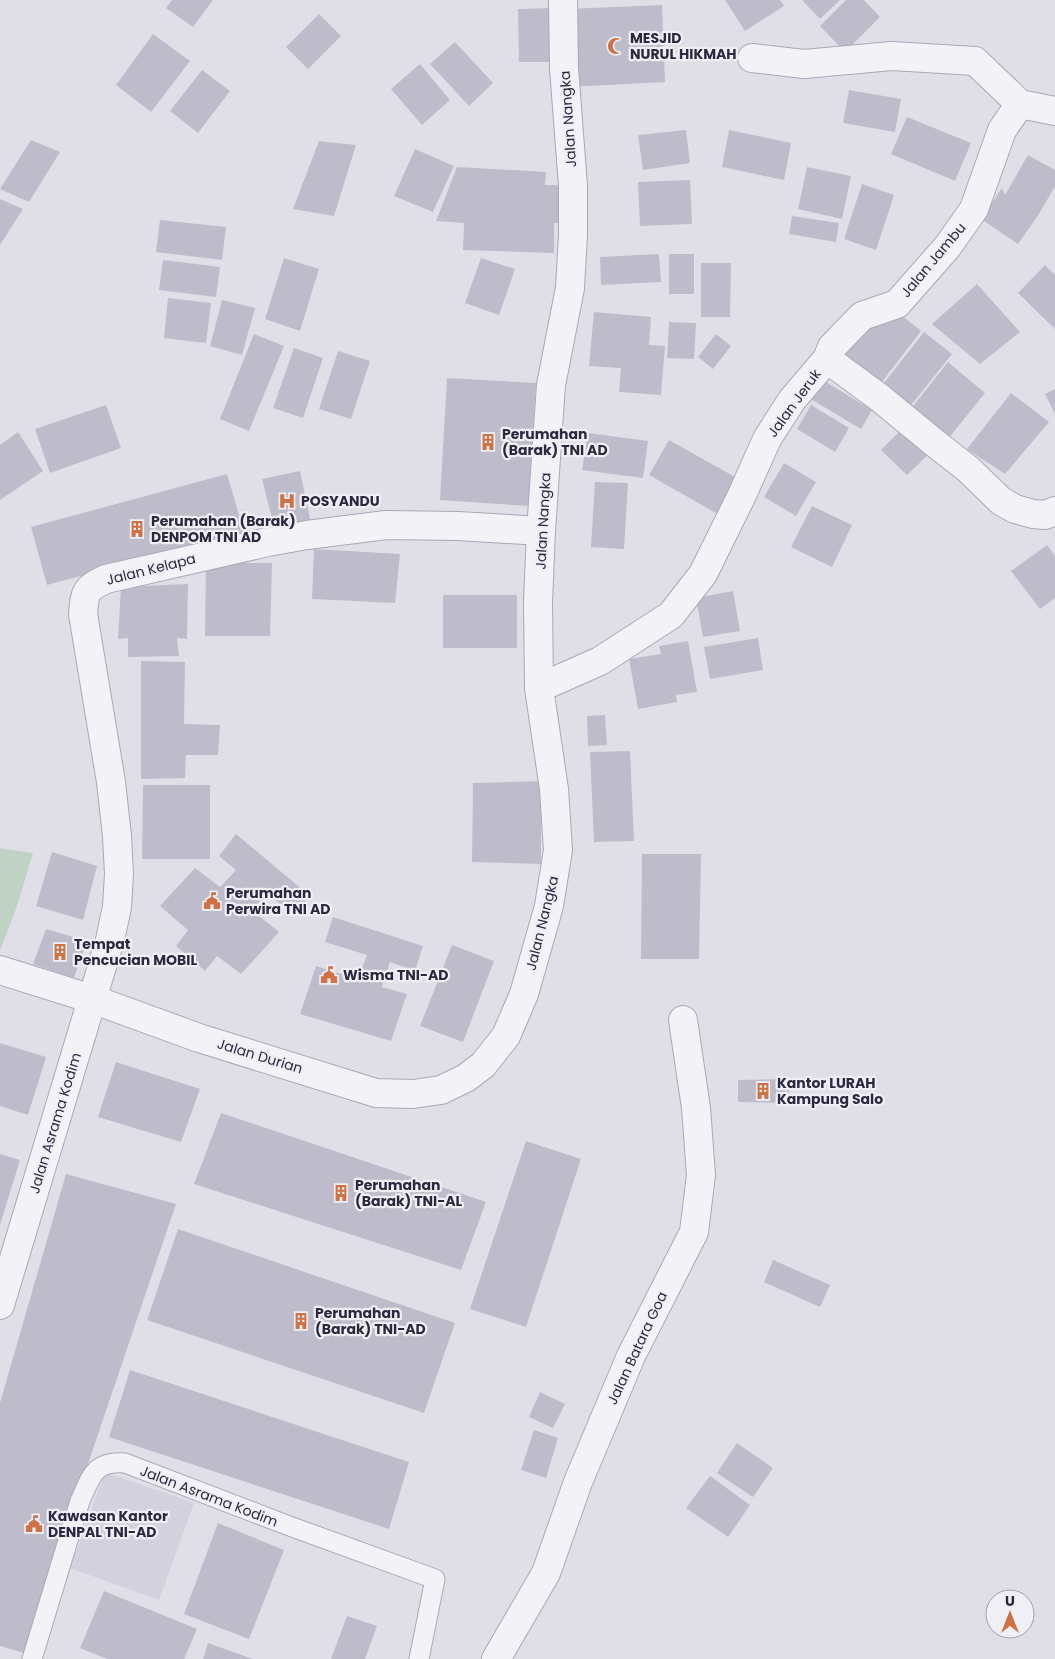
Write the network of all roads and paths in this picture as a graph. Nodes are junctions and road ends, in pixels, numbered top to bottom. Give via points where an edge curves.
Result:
1 (563, 0) edge
2 (752, 58) dead end
3 (1020, 104) junction
4 (1055, 111) edge
5 (827, 359) junction
6 (1055, 511) edge
7 (541, 531) junction
8 (539, 688) junction
9 (0, 970) edge
10 (92, 999) junction
11 (683, 1020) dead end
12 (506, 1036) joint
13 (0, 1304) edge
14 (32, 1659) edge
15 (419, 1659) edge
16 (496, 1659) edge

1 - 7 street, Jalan Nangka via 572,186 571,270 552,385
2 - 3 street via 804,64 892,56 975,61
3 - 4 street
3 - 5 street, Jalan Jambu via 1002,130 974,209 948,246 897,304 862,316 832,347
5 - 6 street, Jalan Jeruk via 968,469 1001,501 1033,514 1045,515
5 - 8 street, Jalan Jeruk via 792,400 767,439 703,574 671,615 600,661
7 - 8 street, Jalan Nangka
7 - 10 street, Jalan Kelapa via 386,525 236,548 106,579 90,587 84,597 83,614 111,782 119,874 114,924
8 - 12 street, Jalan Nangka via 554,789 558,850 549,906 524,994
9 - 10 street, Jalan Durian
10 - 12 street, Jalan Durian via 199,1038 376,1093 413,1094 441,1090 483,1065
10 - 13 street, Jalan Asrama Kodim
11 - 16 street, Jalan Batara Goa via 696,1108 701,1175 694,1232 631,1356 578,1482 546,1573
14 - 15 lane, Jalan Asrama Kodim via 80,1500 100,1466 110,1462 125,1463 292,1528 435,1578

